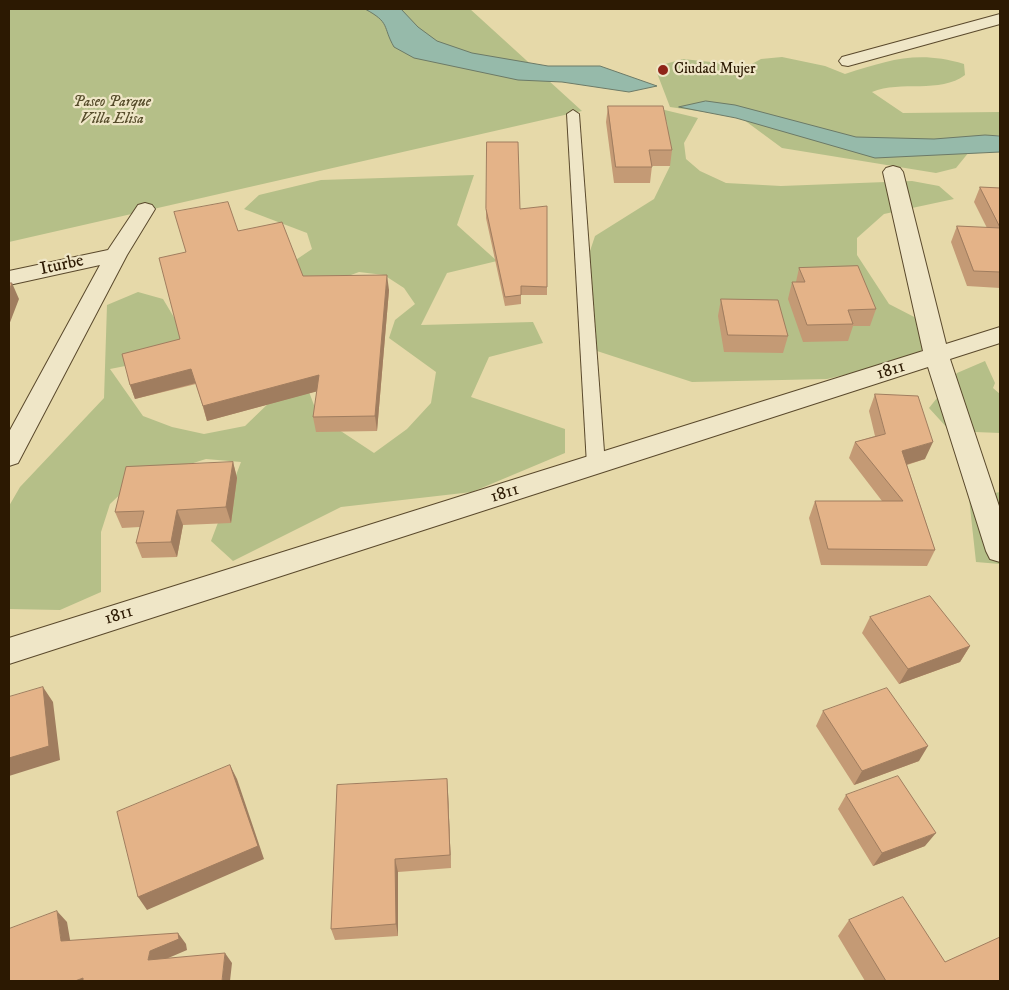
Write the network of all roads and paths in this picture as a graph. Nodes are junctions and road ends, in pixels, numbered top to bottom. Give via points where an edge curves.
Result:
1 (1000, 19) edge
2 (848, 61) dead end
3 (573, 114) dead end
4 (893, 172) dead end
5 (145, 209) dead end
6 (116, 255) junction
7 (9, 278) edge
8 (1000, 335) edge
9 (937, 357) junction
10 (9, 456) edge
11 (596, 465) junction
12 (1000, 551) edge
13 (9, 651) edge

1 - 2 street
3 - 11 lane
4 - 9 street
5 - 6 street
6 - 7 street, Iturbe
6 - 10 street
8 - 9 street, 1811
9 - 11 street, 1811
9 - 12 street
11 - 13 street, 1811

